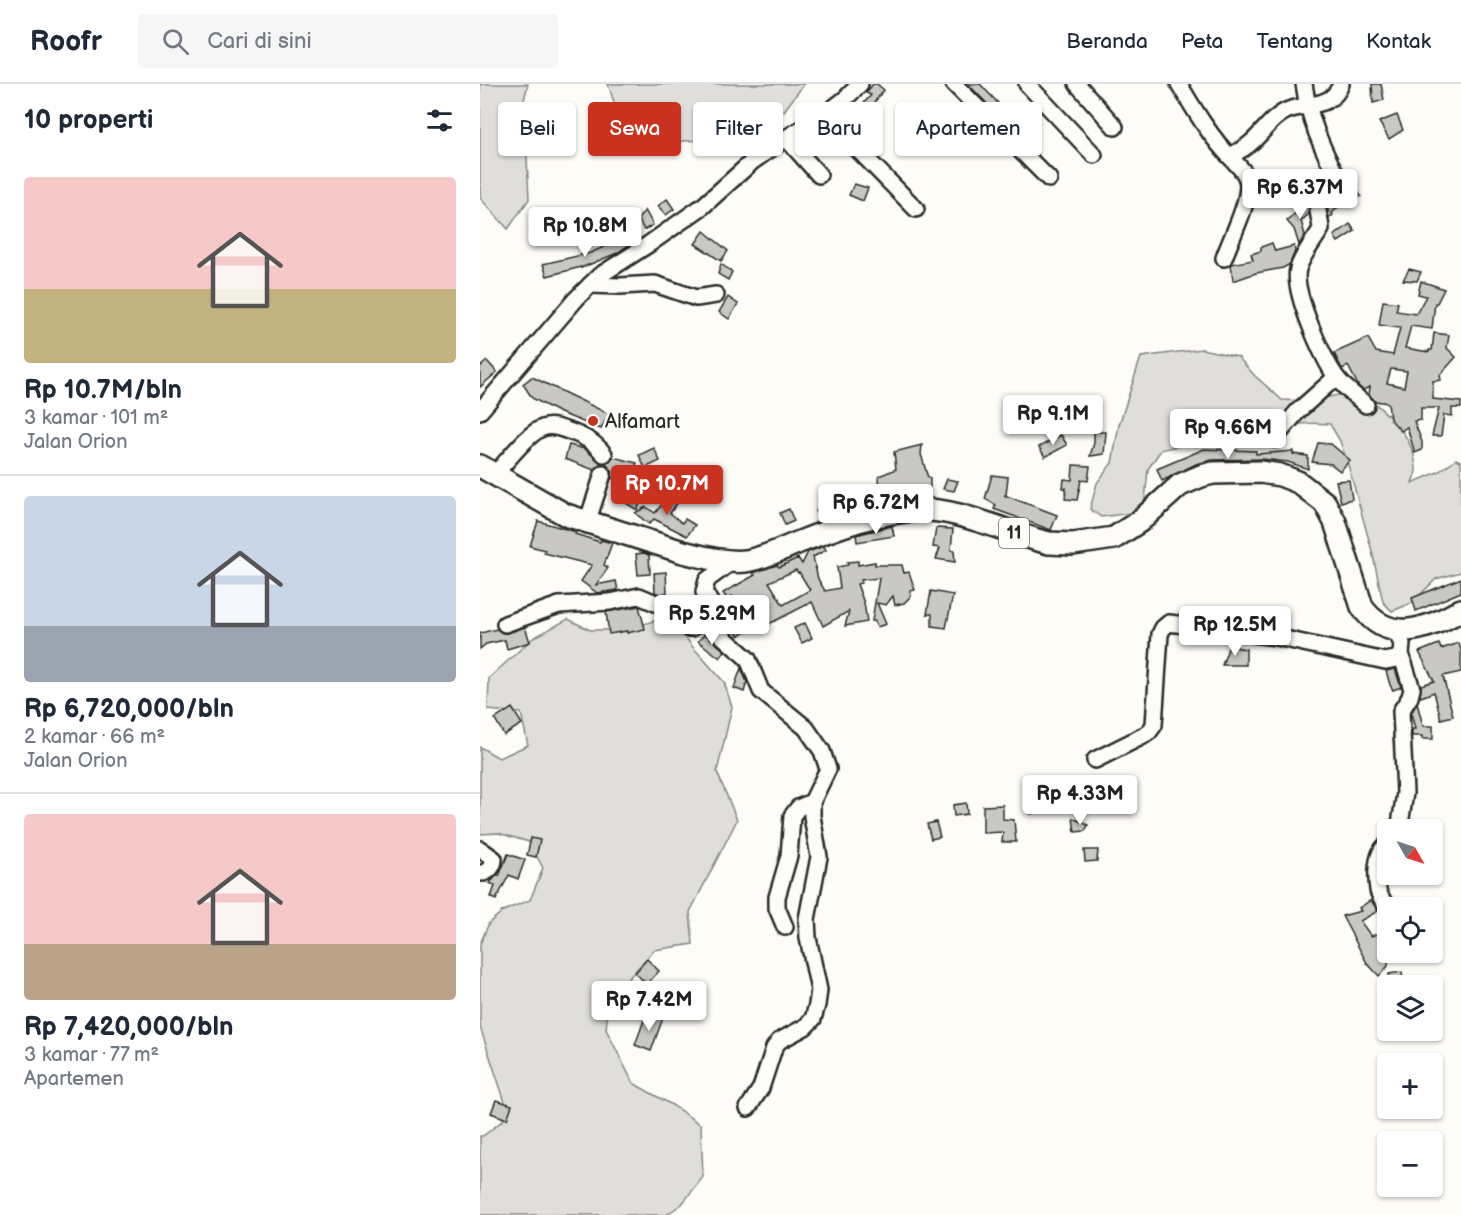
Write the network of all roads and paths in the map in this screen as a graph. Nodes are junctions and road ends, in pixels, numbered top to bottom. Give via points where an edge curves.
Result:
1 (860, 84) edge
2 (954, 84) edge
3 (1028, 84) edge
4 (1077, 84) edge
5 (1179, 84) edge
6 (1304, 84) edge
7 (1341, 84) edge
8 (841, 102) edge
9 (1307, 107) junction
10 (1115, 127) dead end
11 (795, 133) edge
12 (786, 138) junction
13 (1094, 155) dead end
14 (865, 156) edge
15 (1229, 156) junction
16 (819, 175) dead end
17 (1049, 179) dead end
18 (916, 208) dead end
19 (1224, 258) dead end
20 (590, 285) junction
21 (716, 295) dead end
22 (1336, 377) junction
23 (1366, 405) dead end
24 (480, 411) edge
25 (1274, 439) dead end
26 (604, 454) dead end
27 (487, 471) edge
28 (603, 474) dead end
29 (587, 523) junction
30 (733, 561) junction
31 (1461, 610) edge
32 (704, 620) junction
33 (505, 624) dead end
34 (1395, 629) junction
35 (1401, 654) junction
36 (1095, 760) dead end
37 (812, 802) junction
38 (1401, 819) edge
39 (480, 849) edge
40 (480, 873) edge
41 (785, 927) dead end
42 (748, 1108) dead end

1 - 8 street
2 - 17 street
3 - 13 street
4 - 10 street
5 - 15 street
6 - 9 street
7 - 9 street via 1335,95
9 - 15 street via 1296,107 1272,119 1244,149
9 - 22 street via 1319,142 1339,180 1317,201 1321,229 1302,260 1298,275 1300,294
11 - 12 street
12 - 16 street
12 - 20 street via 753,161 703,206
14 - 18 street
15 - 19 street via 1248,180 1248,190
20 - 21 street via 655,284 696,298
20 - 24 street
22 - 23 street
22 - 25 street
26 - 27 street via 596,443 584,437 546,427
27 - 29 highway, 11 via 555,510
28 - 29 street
29 - 30 highway, 11 via 700,557
30 - 32 street via 707,580 704,592 715,610
30 - 34 highway, 11 via 764,556 856,522 920,509 955,514 1059,545 1102,541 1123,533 1186,482 1213,473 1260,472 1290,478 1324,501 1335,522 1362,607 1383,625
31 - 34 highway via 1416,630
32 - 33 street via 688,628 672,610 639,596 571,603
32 - 37 street via 748,659 761,691 806,728 822,752 828,769
34 - 35 street via 1402,644
35 - 36 street via 1385,661 1276,637 1169,623 1160,634 1154,725 1143,736
35 - 38 street via 1412,689 1401,711 1405,794
37 - 41 street via 798,808 792,816 789,856 777,897
37 - 42 street via 819,857 807,919 819,990 817,1005 813,1019 774,1048 761,1088
39 - 40 street via 494,859 491,868

